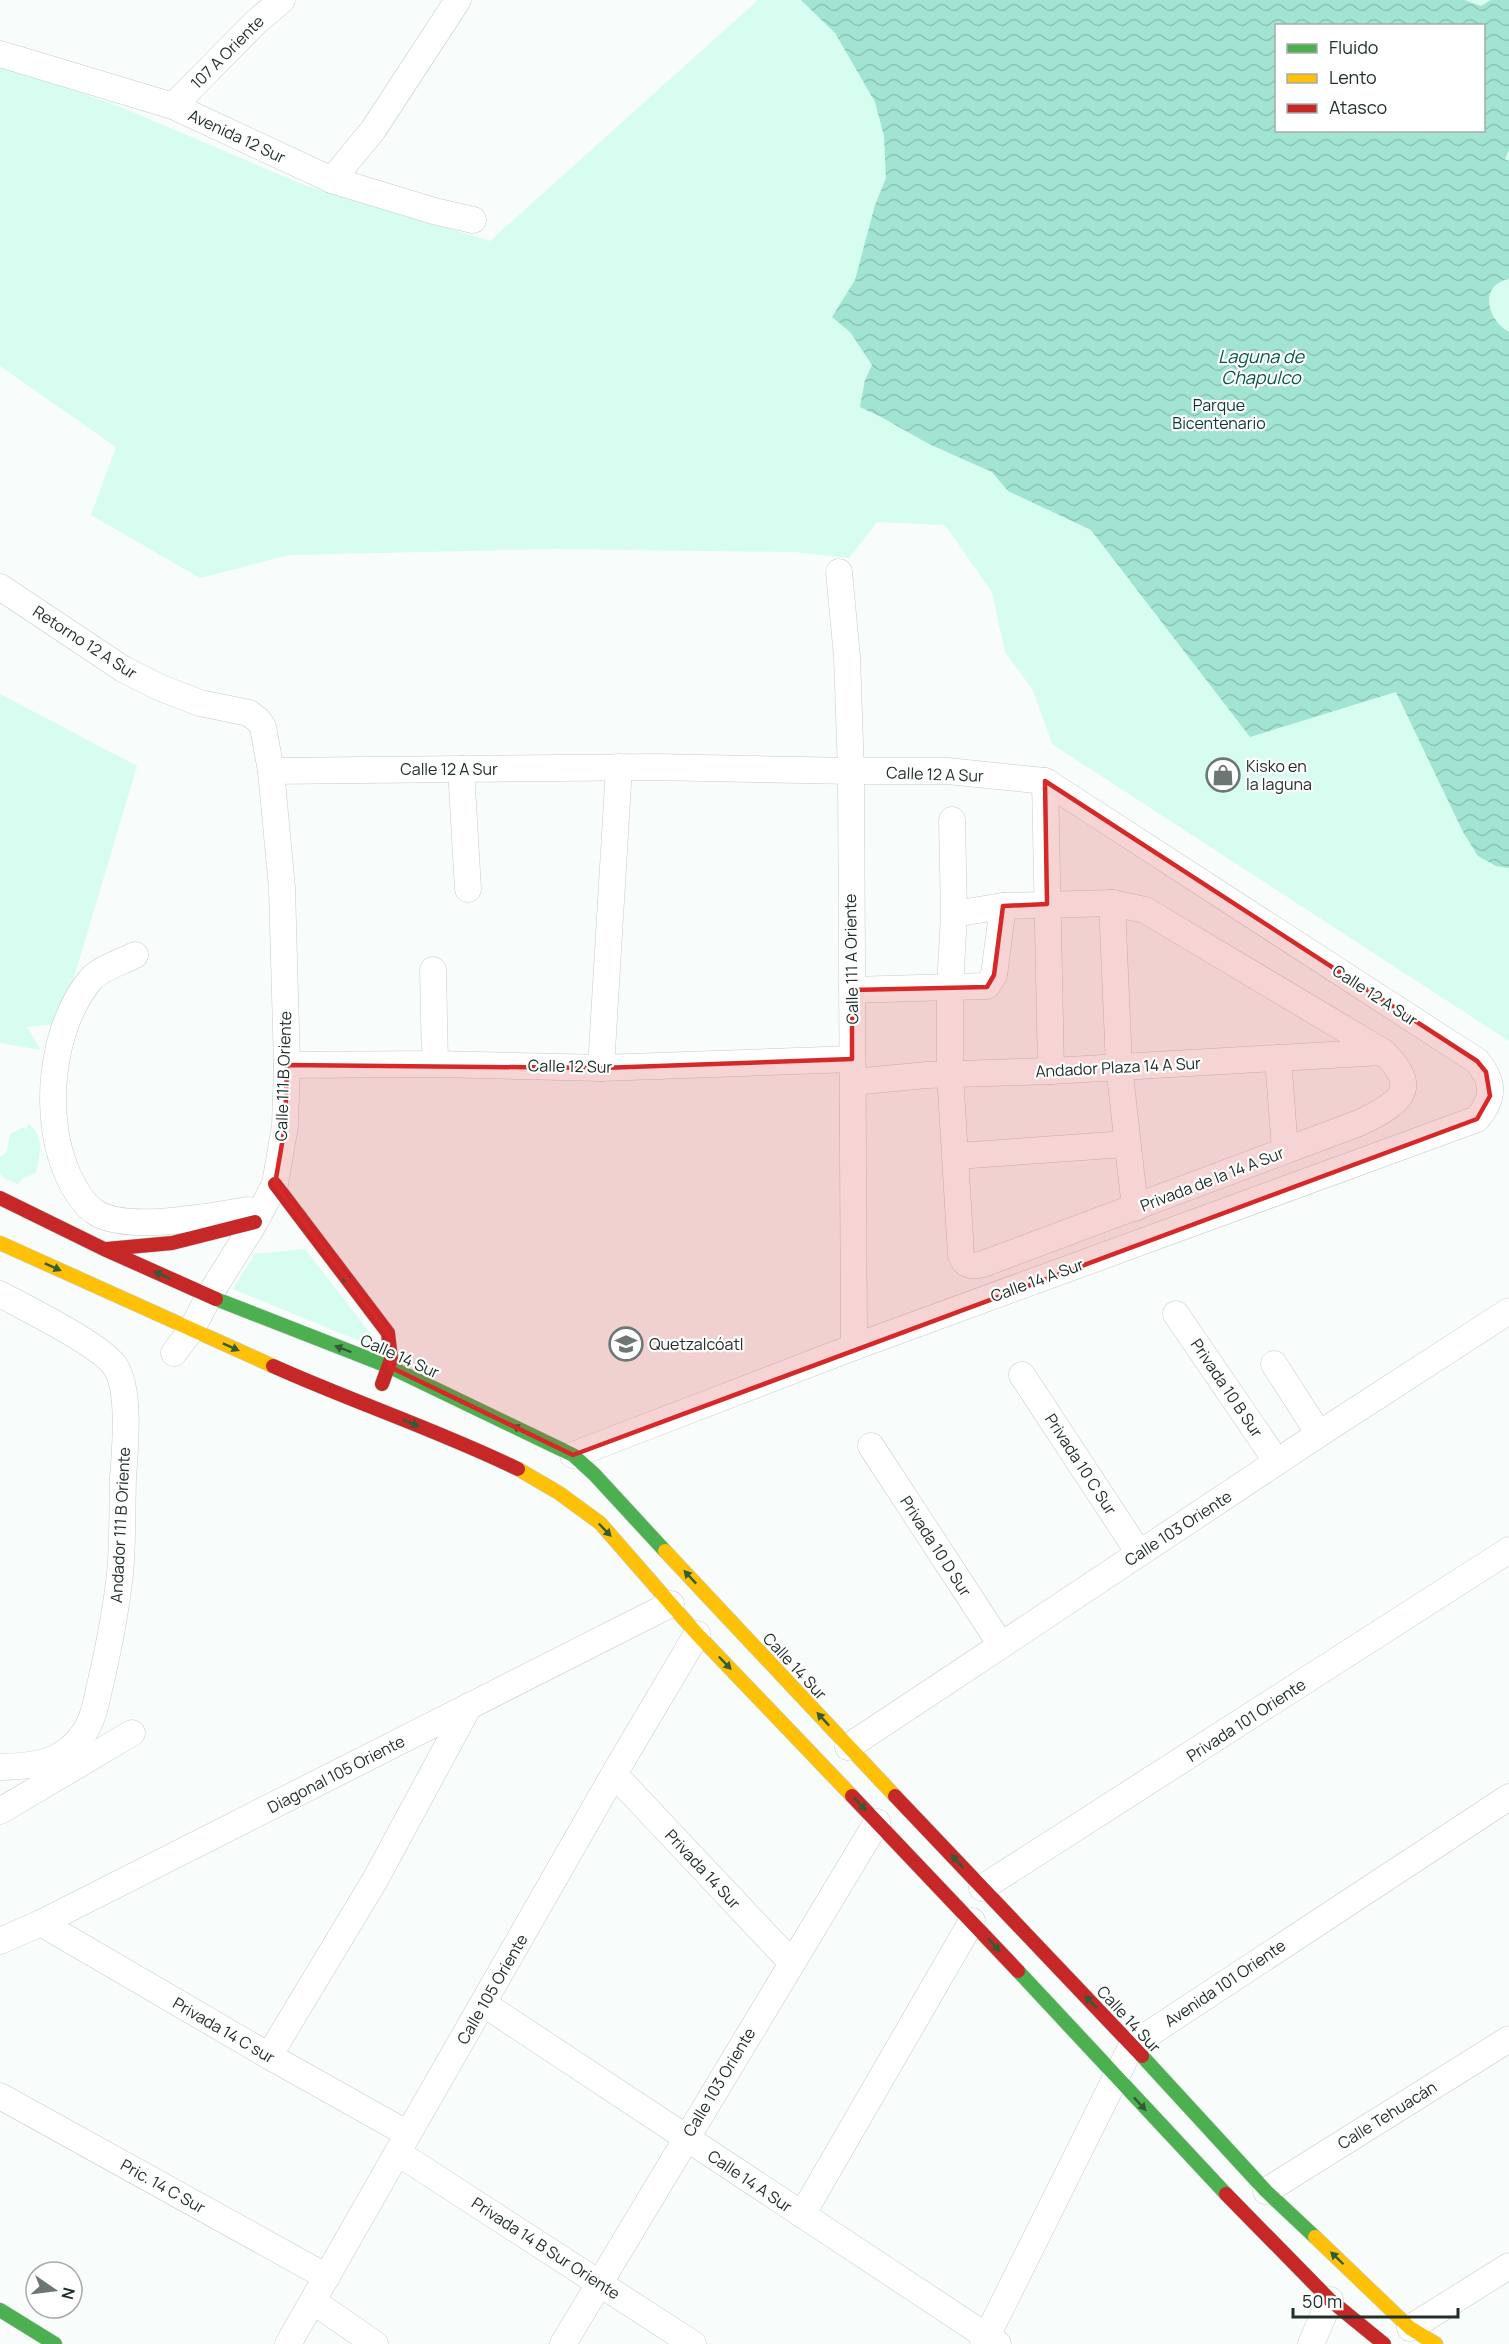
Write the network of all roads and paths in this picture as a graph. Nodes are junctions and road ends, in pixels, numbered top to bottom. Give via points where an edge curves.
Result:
1 (282, 0) edge
2 (458, 0) edge
3 (0, 54) edge
4 (173, 106) junction
5 (332, 180) junction
6 (473, 220) dead end
7 (839, 572) dead end
8 (0, 587) edge
9 (619, 767) junction
10 (461, 769) junction
11 (271, 771) junction
12 (851, 771) junction
13 (1045, 781) junction
14 (952, 820) dead end
15 (468, 889) dead end
16 (1112, 903) junction
17 (1047, 904) junction
18 (1003, 906) junction
19 (954, 914) junction
20 (135, 955) dead end
21 (433, 970) dead end
22 (950, 988) junction
23 (852, 990) junction
24 (1383, 1052) junction
25 (1278, 1058) junction
26 (435, 1064) junction
27 (287, 1065) junction
28 (1119, 1066) junction
29 (601, 1068) junction
30 (852, 1070) junction
31 (1051, 1071) junction
32 (950, 1074) junction
33 (1490, 1096) joint
34 (1126, 1144) junction
35 (1286, 1150) junction
36 (957, 1156) junction
37 (275, 1184) junction
38 (0, 1198) edge
39 (1135, 1208) junction
40 (259, 1215) junction
41 (0, 1243) edge
42 (104, 1249) junction
43 (0, 1294) edge
44 (209, 1296) junction
45 (1509, 1311) edge
46 (1176, 1314) dead end
47 (192, 1329) junction
48 (854, 1347) junction
49 (174, 1353) dead end
50 (1274, 1364) dead end
51 (390, 1367) junction
52 (1022, 1375) dead end
53 (371, 1407) junction
54 (1318, 1434) junction
55 (871, 1446) dead end
56 (573, 1455) junction
57 (1277, 1462) junction
58 (1509, 1550) edge
59 (1139, 1553) junction
60 (671, 1604) junction
61 (697, 1634) junction
62 (1001, 1645) junction
63 (469, 1706) junction
64 (132, 1733) dead end
65 (848, 1747) junction
66 (0, 1767) edge
67 (614, 1774) junction
68 (1509, 1797) edge
69 (0, 1811) edge
70 (877, 1822) junction
71 (982, 1888) junction
72 (972, 1921) junction
73 (42, 1923) junction
74 (0, 1941) edge
75 (792, 1963) junction
76 (484, 2004) junction
77 (1509, 2039) edge
78 (1132, 2045) junction
79 (269, 2056) junction
80 (1115, 2078) junction
81 (0, 2096) edge
82 (685, 2138) junction
83 (403, 2144) junction
84 (1266, 2191) junction
85 (802, 2215) junction
86 (1509, 2266) edge
87 (327, 2277) junction
88 (601, 2282) junction
89 (1330, 2300) junction
90 (314, 2302) junction
91 (0, 2310) edge
92 (1410, 2328) junction
93 (989, 2342) edge
94 (55, 2344) edge
95 (288, 2344) edge
96 (375, 2344) edge
97 (563, 2344) edge
98 (693, 2344) edge
99 (1311, 2344) edge
100 (1384, 2344) edge
101 (1436, 2344) edge

1 - 4 street, 107 A Oriente
2 - 5 street via 373,130
3 - 4 street, Avenida 12 Sur
4 - 5 street, Avenida 12 Sur
5 - 6 street, Avenida 12 Sur
7 - 12 street, Calle 111 A Oriente via 848,657
8 - 11 street, Retorno 12 A Sur via 123,669 200,703 249,713 263,727
9 - 10 street, Calle 12 A Sur
9 - 12 street, Calle 12 A Sur
9 - 29 street
10 - 11 street, Calle 12 A Sur
10 - 15 street
11 - 27 street, Calle 111 B Oriente via 282,888
12 - 13 street, Calle 12 A Sur via 947,771
12 - 23 street, Calle 111 A Oriente
13 - 17 street
13 - 33 street, Calle 12 A Sur via 1477,1061 1486,1072
14 - 19 street
16 - 17 street
16 - 24 street via 1153,914
16 - 28 street
17 - 18 street
17 - 31 street
18 - 19 street
18 - 22 street via 994,975 989,983 983,987
19 - 22 street
20 - 40 street via 93,977 70,1012 62,1035 53,1115 56,1143 73,1185 95,1212 135,1222
21 - 26 street
22 - 23 street
22 - 32 street
23 - 30 street, Calle 111 A Oriente
24 - 25 street, Andador Plaza 14 A Sur
24 - 35 street, Privada de la 14 A Sur via 1403,1077 1396,1101 1359,1123
25 - 28 street, Andador Plaza 14 A Sur
25 - 35 street
26 - 27 street, Calle 12 Sur
26 - 29 street, Calle 12 Sur
27 - 37 street, Calle 111 B Oriente via 285,1126
28 - 31 street, Andador Plaza 14 A Sur
28 - 34 street
29 - 30 street, Calle 12 Sur
30 - 32 street, Andador Plaza 14 A Sur
30 - 48 street, Calle 111 A Oriente
31 - 32 street, Andador Plaza 14 A Sur
32 - 36 street
33 - 48 street, Calle 14 A Sur via 1477,1119
34 - 36 street
34 - 39 street
35 - 39 street, Privada de la 14 A Sur
36 - 39 street, Privada de la 14 A Sur via 961,1255 968,1265 983,1264
37 - 40 street, Calle 111 B Oriente
51 -> 37 main road via 388,1333
38 - 42 main road, Calle 14 Sur
40 - 42 main road via 172,1243
40 - 44 street, Calle 111 B Oriente
41 -> 47 main road
44 -> 42 main road, Calle 14 Sur
43 - 66 street, Andador 111 B Oriente via 102,1353 116,1367 126,1422 120,1574 110,1645 94,1712 72,1748 55,1759 36,1766
44 - 47 street, Calle 111 B Oriente
51 -> 44 main road, Calle 14 Sur
45 - 54 street, Calle 103 Oriente
46 - 57 street, Privada 10 B Sur
47 - 49 street, Calle 111 B Oriente
47 -> 53 main road
48 - 56 street, Calle 14 A Sur
50 - 54 street
51 - 53 main road
56 -> 51 main road, Calle 14 Sur
52 - 59 street, Privada 10 C Sur
53 -> 60 main road via 482,1452 559,1493 600,1523
54 - 57 street, Calle 103 Oriente
55 - 62 street, Privada 10 D Sur
65 -> 56 main road, Calle 14 Sur
57 - 59 street, Calle 103 Oriente
58 - 71 street, Privada 101 Oriente
59 - 62 street, Calle 103 Oriente
60 - 61 main road
60 - 63 street, Diagonal 105 Oriente
61 - 67 street, Calle 105 Oriente
61 -> 70 main road
62 - 65 street, Calle 103 Oriente
63 - 73 street, Diagonal 105 Oriente
63 - 79 street via 375,1880
64 - 69 street
71 -> 65 main road, Calle 14 Sur
67 - 75 street, Privada 14 Sur
67 - 76 street, Calle 105 Oriente
68 - 78 street, Avenida 101 Oriente
70 - 72 main road
70 - 75 street, Calle 103 Oriente
78 -> 71 main road, Calle 14 Sur
72 -> 80 main road
72 - 85 street
73 - 74 street, Diagonal 105 Oriente
73 - 79 street, Privada 14 C sur
75 - 82 street, Calle 103 Oriente
76 - 82 street, Calle 14 A Sur
76 - 83 street, Calle 105 Oriente
77 - 84 street, Calle Tehuacán
78 - 80 street, Avenida 101 Oriente
78 - 84 main road, Calle 14 Sur
79 - 83 street, Privada 14 C sur
80 -> 89 main road
80 - 93 street, Avenida 101 Oriente
81 - 87 street, Pric. 14 C Sur
82 - 85 street, Calle 14 A Sur
82 - 88 street, Calle 103 Oriente
83 - 87 street, Calle 105 Oriente
83 - 88 street, Privada 14 B Sur Oriente
92 -> 84 main road, Calle 14 Sur
85 - 93 street, Calle 14 A Sur
86 - 92 street
87 - 90 street, Calle 105 Oriente
88 - 97 street, Calle 103 Oriente
88 - 98 street, Privada 14 B Sur Oriente
89 - 99 street
89 - 100 main road
90 - 95 street, Calle 105 Oriente
90 - 96 street
91 - 94 main road
92 - 101 main road, Calle 14 Sur

